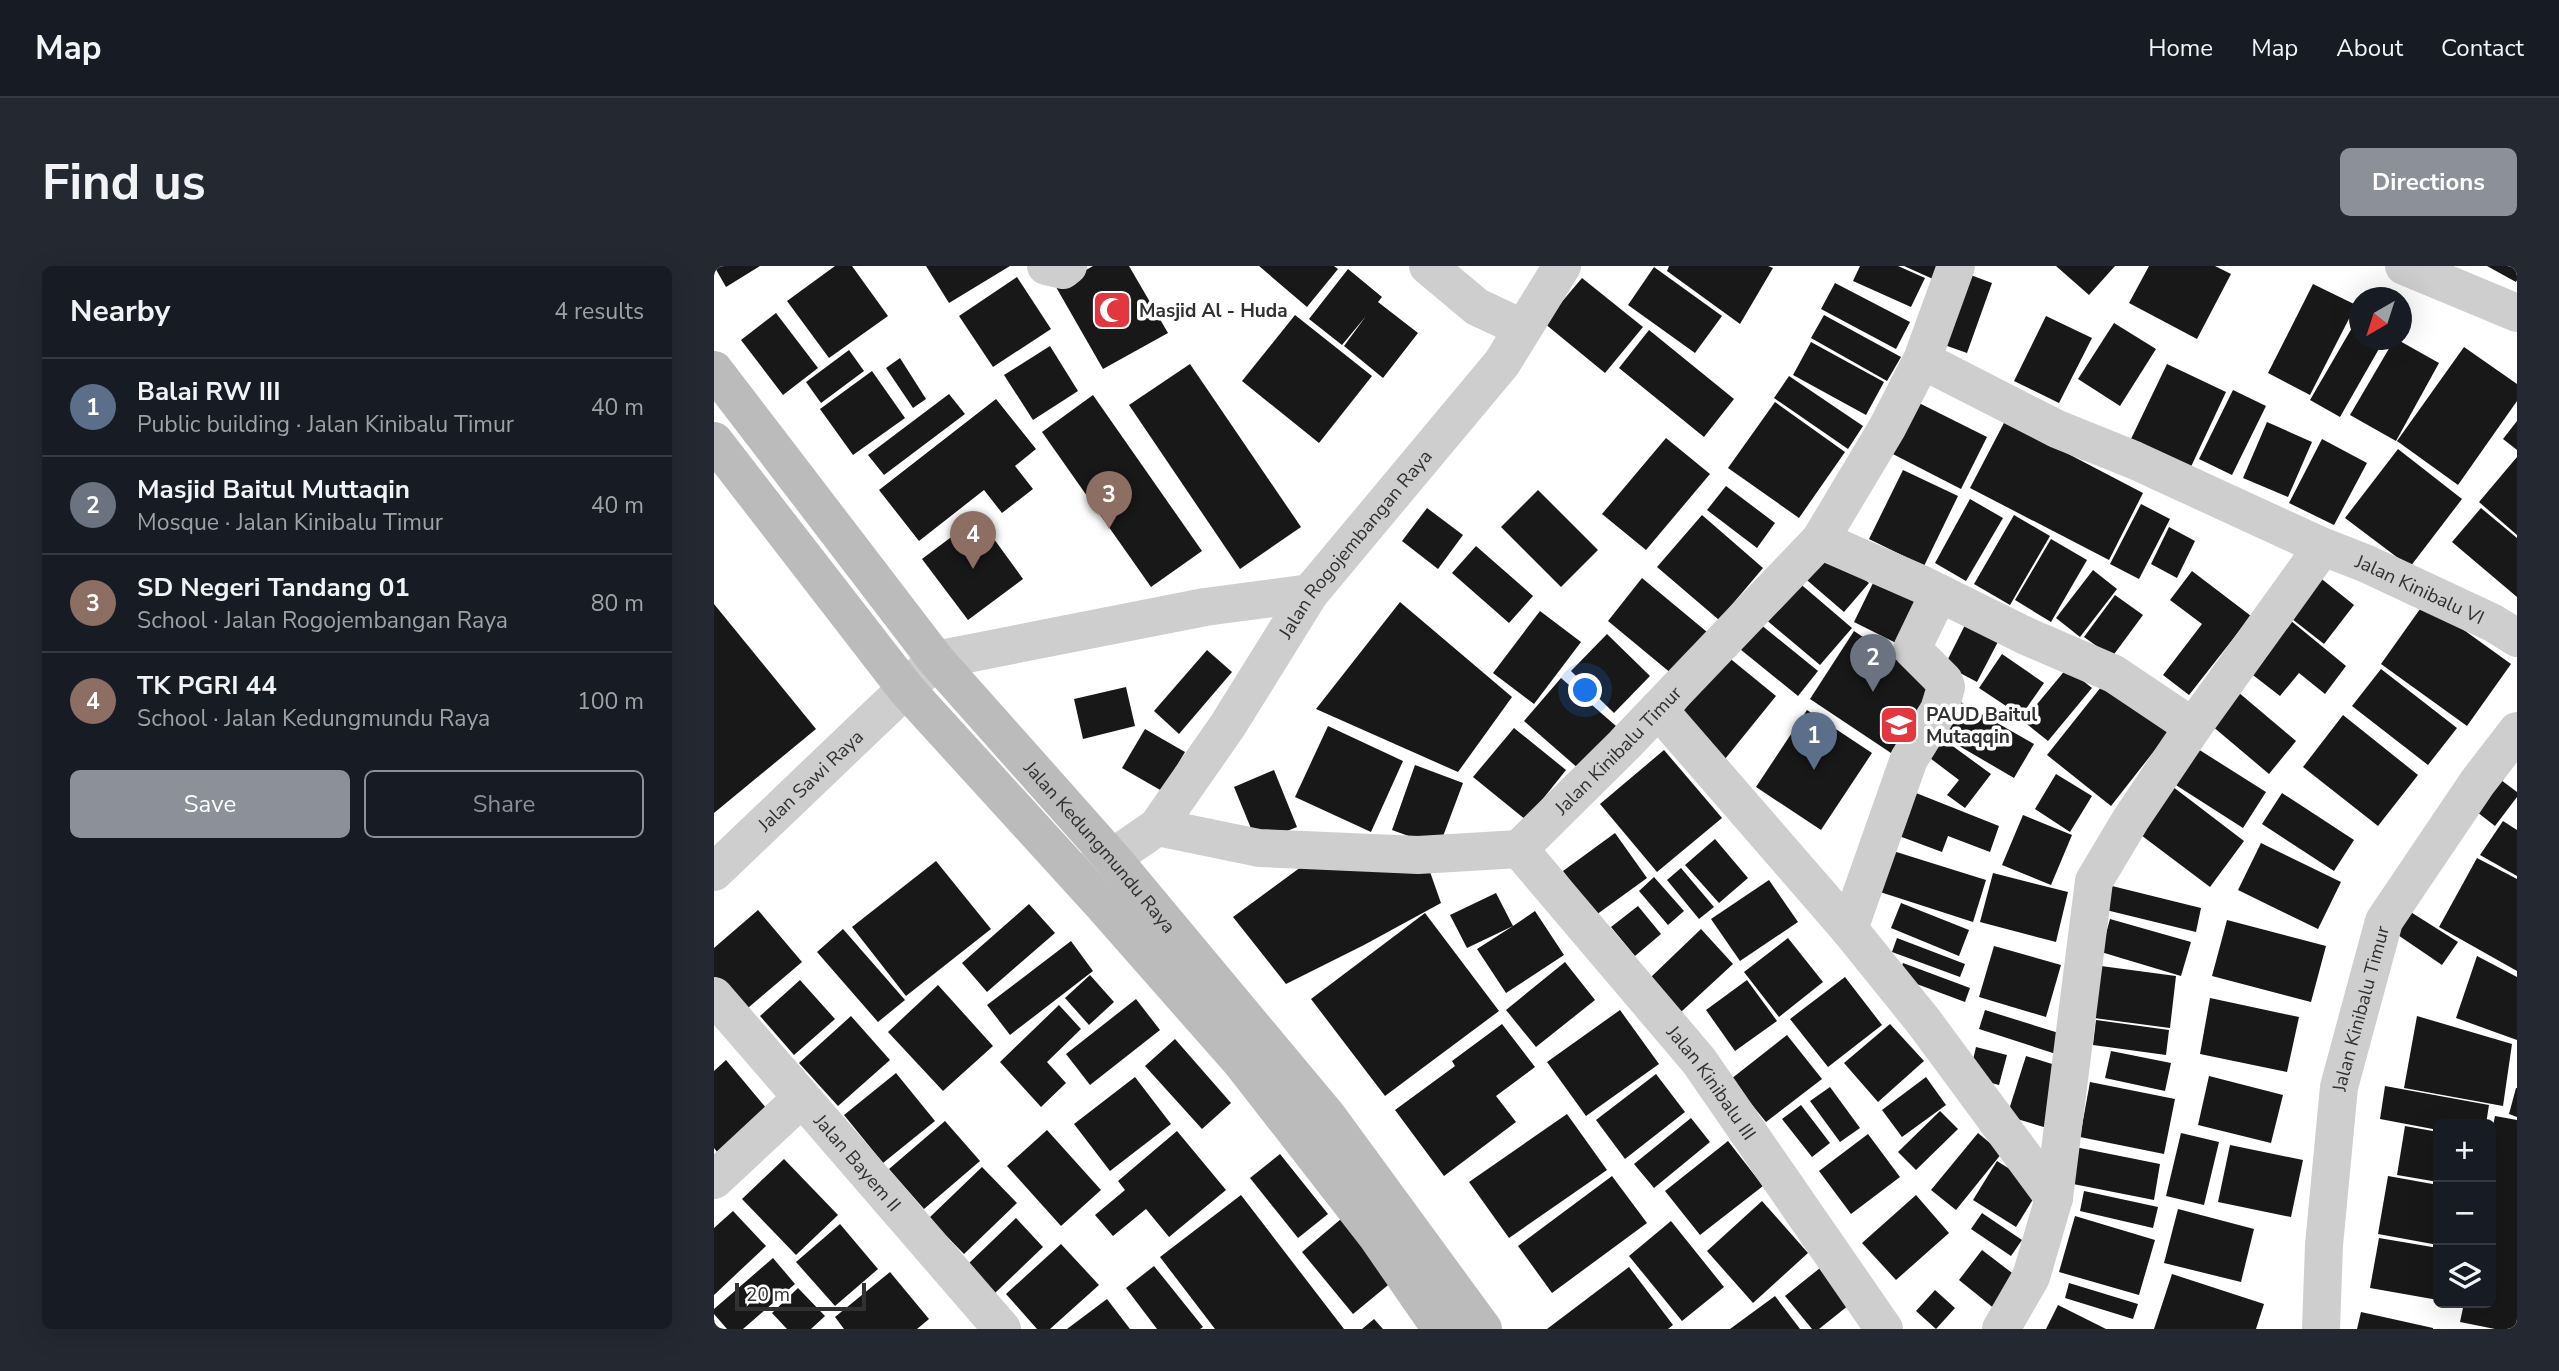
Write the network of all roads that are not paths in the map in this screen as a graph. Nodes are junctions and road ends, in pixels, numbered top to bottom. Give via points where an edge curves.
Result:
1 (1046, 266) edge
2 (1068, 266) edge
3 (1428, 266) edge
4 (1563, 266) edge
5 (1956, 266) edge
6 (2404, 266) edge
7 (2517, 313) edge
8 (1522, 328) junction
9 (1922, 360) junction
10 (714, 370) edge
11 (714, 441) edge
12 (1820, 540) junction
13 (2320, 546) junction
14 (1310, 593) junction
15 (1939, 593) junction
16 (2517, 638) edge
17 (936, 660) junction
18 (906, 689) junction
19 (1658, 709) junction
20 (2193, 727) junction
21 (2517, 730) edge
22 (1157, 827) junction
23 (1519, 849) junction
24 (1112, 858) junction
25 (714, 872) edge
26 (1077, 877) junction
27 (1849, 929) junction
28 (714, 996) edge
29 (802, 1098) junction
30 (714, 1180) edge
31 (2054, 1198) junction
32 (1002, 1329) edge
33 (1441, 1329) edge
34 (1483, 1329) edge
35 (1884, 1329) edge
36 (2001, 1329) edge
37 (2321, 1329) edge

1 - 2 street via 1063,270
3 - 8 street via 1477,307
4 - 8 street, Jalan Rogojembangan Raya
5 - 9 street, Jalan Kinibalu Timur
6 - 7 street
8 - 14 street, Jalan Rogojembangan Raya via 1502,363
9 - 12 street, Jalan Kinibalu Timur
9 - 13 street, Jalan Kinibalu VI via 2057,429
10 - 17 main road, Jalan Kedungmundu Raya
11 - 18 main road, Jalan Kedungmundu Raya
12 - 15 street
12 - 19 street, Jalan Kinibalu Timur
13 - 16 street, Jalan Kinibalu VI via 2481,617
13 - 20 street
14 - 17 street via 1205,607
14 - 22 street, Jalan Rogojembangan Raya via 1228,725
15 - 20 street via 2114,674
15 - 27 street via 1912,649 1947,687 1939,710 1909,759
17 - 18 street, Jalan Sawi Raya
17 - 24 main road, Jalan Kedungmundu Raya
18 - 25 street, Jalan Sawi Raya
18 - 26 main road, Jalan Kedungmundu Raya
19 - 23 street, Jalan Kinibalu Timur
19 - 27 street
20 - 31 street via 2094,881
21 - 37 street, Jalan Kinibalu Timur via 2384,921 2339,1087
22 - 23 street via 1259,848 1418,855
22 - 24 street
23 - 35 street, Jalan Kinibalu III via 1699,1061
24 - 26 street
24 - 34 main road, Jalan Kedungmundu Raya via 1328,1116
26 - 33 main road, Jalan Kedungmundu Raya via 1242,1063 1377,1235
27 - 31 street
28 - 29 street, Jalan Bayem II
29 - 30 street
29 - 32 street, Jalan Bayem II
31 - 36 street via 2031,1277

